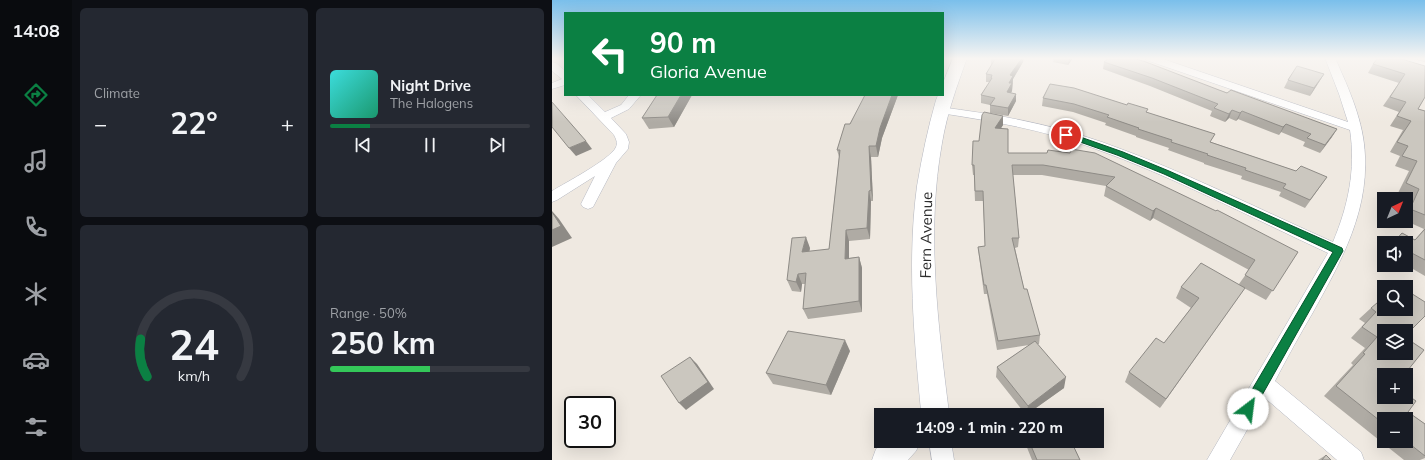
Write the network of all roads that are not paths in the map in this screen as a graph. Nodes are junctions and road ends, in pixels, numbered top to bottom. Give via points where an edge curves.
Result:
1 (950, 79) edge
2 (1213, 79) edge
3 (1339, 79) edge
4 (564, 82) edge
5 (552, 86) edge
6 (583, 96) edge
7 (634, 96) edge
8 (940, 110) junction
9 (604, 117) junction
10 (1356, 128) junction
11 (610, 161) junction
12 (552, 197) edge
13 (588, 204) dead end
14 (1338, 251) junction
15 (1263, 383) junction
16 (933, 408) edge
17 (899, 448) edge
18 (941, 448) edge
19 (887, 460) edge
20 (943, 460) edge
21 (1218, 460) edge
22 (1353, 460) edge

1 - 8 street, Fern Avenue
2 - 10 street
3 - 10 street
4 - 5 street
6 - 9 street
7 - 9 street via 626,107
8 - 14 street via 999,118 1098,145 1167,172
8 - 16 street, Fern Avenue via 932,141 926,186 924,262
9 - 11 street via 620,134 623,142 622,149
10 - 14 street via 1359,156 1357,189
11 - 12 street
11 - 13 street
14 - 15 street
15 - 21 street
15 - 22 street
17 - 19 street
18 - 20 street

